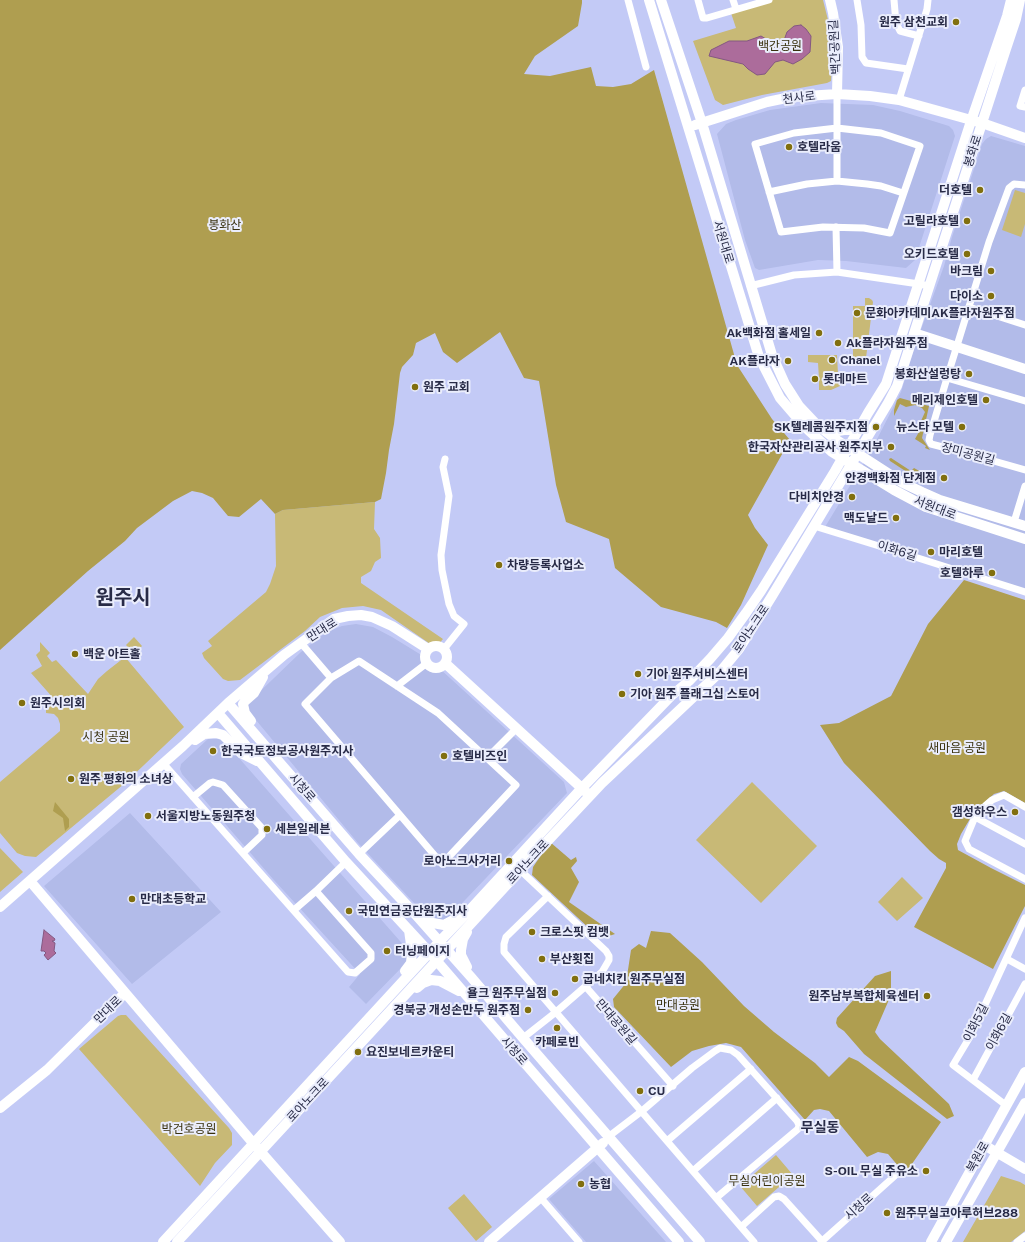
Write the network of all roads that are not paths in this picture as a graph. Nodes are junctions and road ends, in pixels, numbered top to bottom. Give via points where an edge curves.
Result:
1 (628, 0) edge
2 (649, 0) edge
3 (662, 0) edge
4 (698, 0) edge
5 (733, 0) edge
6 (768, 0) edge
7 (830, 0) edge
8 (857, 0) edge
9 (894, 0) edge
10 (928, 0) edge
11 (1011, 0) edge
12 (1020, 0) edge
13 (736, 9) junction
14 (919, 36) junction
15 (646, 68) dead end
16 (908, 69) junction
17 (1025, 90) edge
18 (837, 94) junction
19 (899, 100) junction
20 (1025, 107) edge
21 (971, 121) junction
22 (702, 122) junction
23 (982, 123) junction
24 (688, 127) junction
25 (837, 128) junction
26 (1025, 138) edge
27 (837, 181) junction
28 (1025, 185) edge
29 (769, 192) junction
30 (903, 193) junction
31 (836, 227) junction
32 (837, 272) junction
33 (924, 285) junction
34 (750, 286) junction
35 (969, 307) junction
36 (1025, 325) edge
37 (914, 333) junction
38 (956, 347) junction
39 (1025, 369) edge
40 (947, 378) junction
41 (1025, 401) edge
42 (868, 412) junction
43 (816, 424) junction
44 (848, 447) junction
45 (857, 454) junction
46 (841, 458) junction
47 (445, 459) dead end
48 (851, 464) junction
49 (1025, 470) edge
50 (1025, 486) edge
51 (1014, 522) junction
52 (814, 526) junction
53 (1025, 526) edge
54 (1025, 539) edge
55 (761, 591) junction
56 (1025, 592) edge
57 (772, 596) junction
58 (301, 643) junction
59 (444, 649) junction
60 (428, 650) junction
61 (427, 663) junction
62 (445, 663) junction
63 (266, 671) junction
64 (331, 678) junction
65 (397, 686) junction
66 (228, 703) junction
67 (218, 713) junction
68 (517, 728) junction
69 (183, 746) junction
70 (270, 751) junction
71 (487, 758) junction
72 (163, 763) junction
73 (261, 763) junction
74 (582, 788) junction
75 (590, 796) junction
76 (193, 797) junction
77 (1025, 806) edge
78 (400, 815) junction
79 (976, 817) junction
80 (1025, 844) edge
81 (243, 853) junction
82 (359, 854) junction
83 (346, 862) junction
84 (520, 870) junction
85 (1025, 879) edge
86 (30, 880) junction
87 (316, 891) junction
88 (548, 896) junction
89 (0, 907) edge
90 (294, 910) junction
91 (415, 914) junction
92 (471, 916) junction
93 (1025, 918) edge
94 (409, 930) junction
95 (440, 941) junction
96 (448, 950) junction
97 (429, 952) junction
98 (1007, 959) junction
99 (437, 961) junction
100 (1025, 969) edge
101 (471, 977) junction
102 (1025, 984) edge
103 (586, 987) junction
104 (397, 988) junction
105 (463, 993) junction
106 (125, 994) junction
107 (405, 994) junction
108 (556, 1012) junction
109 (523, 1038) junction
110 (751, 1069) junction
111 (1025, 1072) edge
112 (972, 1080) junction
113 (672, 1086) junction
114 (776, 1098) junction
115 (1025, 1103) edge
116 (1007, 1106) junction
117 (0, 1108) edge
118 (642, 1112) junction
119 (608, 1137) junction
120 (666, 1140) junction
121 (253, 1143) junction
122 (984, 1145) junction
123 (598, 1147) junction
124 (260, 1152) junction
125 (997, 1153) junction
126 (1025, 1169) edge
127 (692, 1171) junction
128 (898, 1173) dead end
129 (540, 1197) junction
130 (716, 1198) junction
131 (741, 1226) junction
132 (1025, 1236) edge
133 (821, 1241) edge
134 (163, 1242) edge
135 (177, 1242) edge
136 (340, 1242) edge
137 (489, 1242) edge
138 (579, 1242) edge
139 (679, 1242) edge
140 (700, 1242) edge
141 (754, 1242) edge
142 (931, 1242) edge
143 (946, 1242) edge
144 (1017, 1242) edge

1 - 15 street
2 - 24 street, 서원대로
3 - 22 street, 서원대로
4 - 13 street via 704,18
5 - 13 street
6 - 13 street
7 - 18 street, 백간공원길 via 838,47
8 - 16 street via 862,57 866,62
9 - 14 street via 896,23 900,31
10 - 14 street
11 - 21 street, 봉화로
12 - 23 street, 봉화로
14 - 16 street
16 - 19 street
17 - 20 street via 1020,106
18 - 19 street, 천사로
18 - 22 street, 천사로 via 791,97
18 - 25 street
19 - 21 street, 천사로
21 - 23 street, 천사로
21 - 33 street, 봉화로
22 - 24 street, 천사로
22 - 34 street, 서원대로
23 - 26 street
23 - 33 street, 봉화로
24 - 46 street, 서원대로 via 759,357 780,398 805,427
25 - 27 street
25 - 29 street via 794,133 755,144
25 - 30 street via 881,133 920,146
27 - 29 street
27 - 30 street via 881,186
28 - 35 street, 장미공원길 via 1014,184 1009,188
29 - 31 street via 781,232 823,226
30 - 31 street via 890,233 864,228
31 - 32 street
32 - 33 street
32 - 34 street via 794,275
33 - 37 street, 봉화로
33 - 42 street, 봉화로 via 886,384
34 - 43 street, 서원대로 via 772,355 785,384
35 - 36 street
35 - 38 street, 장미공원길
37 - 38 street
37 - 45 street, 봉화로 via 897,386
38 - 39 street
38 - 40 street, 장미공원길
40 - 41 street
40 - 49 street, 장미공원길 via 930,435 931,444
42 - 43 street via 852,430 838,430
42 - 44 street, 봉화로
43 - 44 street, 서원대로
44 - 45 street, 서원대로
44 - 46 street, 로아노크로
45 - 48 street, 봉화로
45 - 51 street, 서원대로 via 922,492
46 - 48 street, 서원대로
46 - 55 street, 로아노크로
47 - 59 street via 443,467 449,496 441,555 442,570 449,604 454,616 464,624
48 - 52 street, 로아노크로
48 - 54 street, 서원대로 via 926,507
50 - 51 street
51 - 53 street, 서원대로
52 - 56 street, 이화6길
52 - 57 street, 로아노크로
55 - 57 street
55 - 74 street, 로아노크로 via 710,659
57 - 75 street, 로아노크로 via 739,649 720,671
58 - 60 street, 만대로 via 334,619 361,615 392,626
58 - 63 street, 만대로
58 - 64 street
59 - 60 street via 432,646
59 - 62 street via 447,654
60 - 61 street via 425,654
61 - 62 street via 435,668 442,667
61 - 65 street
62 - 68 street
63 - 66 street, 만대로
63 - 70 street via 254,693 243,704 243,708
64 - 65 street via 359,662
64 - 78 street via 305,704
65 - 71 street via 438,713
66 - 67 street, 만대로
66 - 70 street, 시청로
67 - 69 street
67 - 73 street, 시청로
68 - 71 street
68 - 74 street
69 - 72 street
69 - 73 street via 204,734 216,733 224,735 241,753
70 - 82 street, 시청로
71 - 78 street via 516,785 442,864
72 - 76 street
72 - 86 street
73 - 83 street, 시청로
74 - 75 street
74 - 92 street, 로아노크로
75 - 84 street, 로아노크로
76 - 81 street
76 - 81 street via 210,783 223,785 262,828 262,834
77 - 79 street via 1004,795 992,800
78 - 82 street
79 - 80 street
79 - 85 street via 965,841 969,849
81 - 90 street
82 - 91 street, 시청로
83 - 87 street
83 - 94 street, 시청로
84 - 88 street
84 - 92 street, 로아노크로
86 - 89 street
86 - 106 street, 만대로
87 - 90 street
87 - 90 street via 371,953 371,959 355,973 348,972
88 - 103 street via 609,956 602,972
88 - 108 street via 506,937 504,952
91 - 92 street via 433,923 444,925
91 - 95 street, 시청로
92 - 95 street, 로아노크로
92 - 96 street, 로아노크로
92 - 101 street via 463,939 461,955
93 - 98 street, 이화5길
94 - 97 street, 시청로
94 - 104 street via 411,963 403,973
95 - 96 street, 시청로
95 - 97 street, 로아노크로
96 - 99 street, 로아노크로
96 - 101 street, 시청로
97 - 99 street, 시청로
97 - 104 street, 로아노크로
98 - 100 street
98 - 112 street, 이화5길 via 971,1035 953,1065
99 - 105 street, 시청로
99 - 107 street, 로아노크로
101 - 109 street, 시청로
102 - 112 street, 이화6길
103 - 108 street
103 - 113 street, 만대공원길
104 - 121 street, 로아노크로
105 - 107 street via 440,981 431,980
105 - 123 street, 시청로
106 - 117 street, 만대로 via 47,1070
106 - 121 street
107 - 124 street, 로아노크로
108 - 109 street
108 - 118 street
109 - 119 street, 시청로
110 - 113 street via 732,1050 720,1048
110 - 114 street
110 - 120 street
111 - 116 street, 북원로
112 - 116 street, 이화5길
113 - 118 street
114 - 127 street
114 - 130 street via 797,1121 798,1129
115 - 125 street, 북원로
116 - 122 street, 북원로
118 - 119 street
118 - 120 street
119 - 123 street
119 - 140 street, 시청로
120 - 127 street
121 - 124 street
121 - 134 street, 로아노크로
122 - 125 street
122 - 142 street, 북원로
123 - 129 street
123 - 139 street, 시청로
124 - 135 street, 로아노크로
124 - 136 street
125 - 126 street
125 - 143 street, 북원로
127 - 130 street
128 - 133 street, 시청로
129 - 137 street
129 - 138 street
130 - 131 street
131 - 133 street via 774,1197 779,1196
131 - 141 street
132 - 144 street

